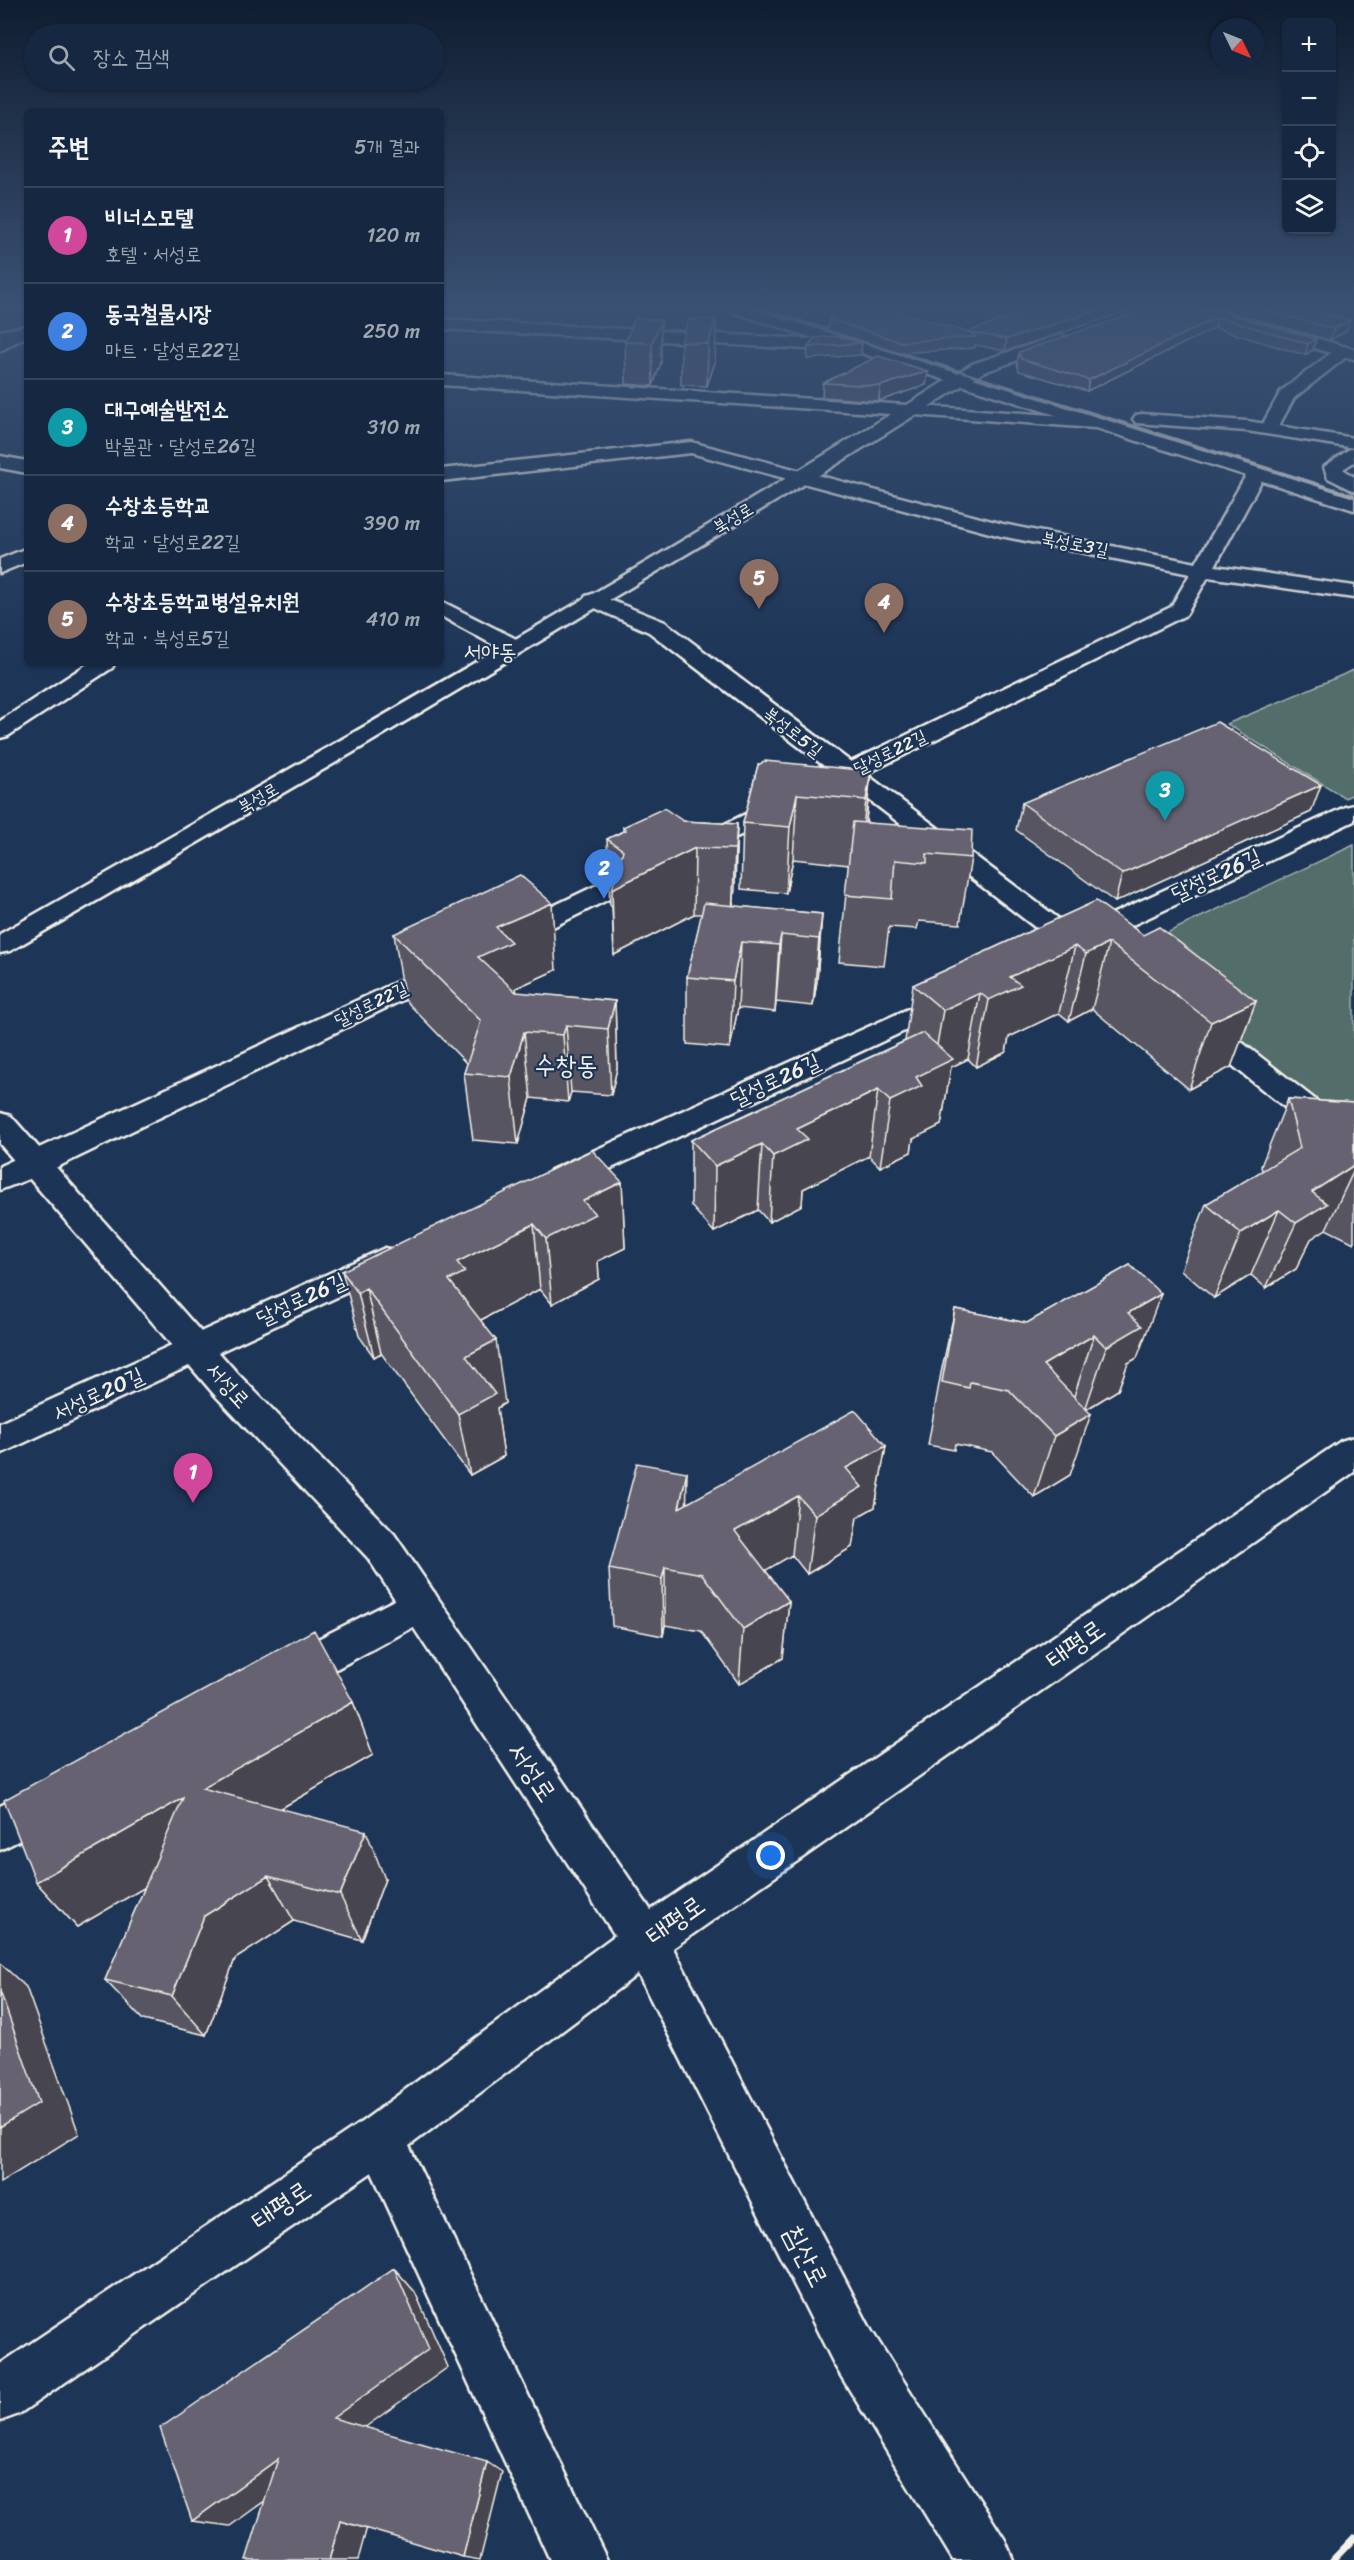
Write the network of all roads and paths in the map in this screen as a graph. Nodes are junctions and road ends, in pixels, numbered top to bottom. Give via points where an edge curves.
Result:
1 (878, 429) edge
2 (1115, 429) edge
3 (1175, 429) edge
4 (1272, 429) edge
5 (1354, 443) edge
6 (1354, 454) edge
7 (0, 462) edge
8 (24, 466) edge
9 (1256, 474) junction
10 (444, 475) edge
11 (800, 478) junction
12 (1354, 486) edge
13 (1354, 504) edge
14 (24, 555) edge
15 (0, 567) edge
16 (1201, 570) junction
17 (1354, 592) edge
18 (593, 600) junction
19 (444, 609) edge
20 (514, 647) junction
21 (99, 666) edge
22 (0, 731) edge
23 (846, 773) junction
24 (1353, 814) edge
25 (1079, 939) junction
26 (0, 945) edge
27 (1039, 957) edge
28 (1114, 957) edge
29 (975, 987) edge
30 (1179, 1008) edge
31 (0, 1124) edge
32 (1354, 1146) edge
33 (36, 1164) junction
34 (0, 1179) edge
35 (533, 1192) edge
36 (414, 1247) edge
37 (196, 1348) junction
38 (0, 1439) edge
39 (1354, 1452) edge
40 (420, 1604) junction
41 (252, 1694) edge
42 (84, 1784) edge
43 (0, 1829) edge
44 (645, 1941) junction
45 (380, 2138) junction
46 (0, 2395) edge
47 (579, 2560) edge
48 (985, 2560) edge

1 - 11 street, 북성로
2 - 9 street
3 - 12 street
4 - 5 street
6 - 12 street via 1333,467 1335,474
7 - 8 street
9 - 13 street
9 - 16 street, 달성로22길
10 - 11 street, 북성로3길 via 691,447
11 - 16 street, 북성로3길 via 1001,530
11 - 18 street, 북성로
14 - 15 street
16 - 17 street, 북성로3길
16 - 23 street, 달성로22길 via 1179,611
18 - 20 street, 북성로
18 - 23 street, 북성로5길 via 657,627
19 - 20 street
20 - 26 street, 북성로
21 - 22 street
23 - 25 street, 북성로5길
23 - 33 street, 달성로22길
24 - 25 street, 달성로26길
25 - 27 street, 달성로26길
25 - 28 street, 북성로5길
29 - 35 street, 달성로26길
30 - 32 street
31 - 33 street, 서성로
33 - 34 street
33 - 37 street, 서성로
36 - 37 street, 달성로26길
37 - 38 street, 서성로20길
37 - 40 street, 서성로 via 381,1546
39 - 44 street, 태평로
40 - 41 street
40 - 44 street, 서성로
42 - 43 street
44 - 45 street, 태평로
44 - 48 street, 침산로 via 853,2348
45 - 46 street, 태평로
45 - 47 street

